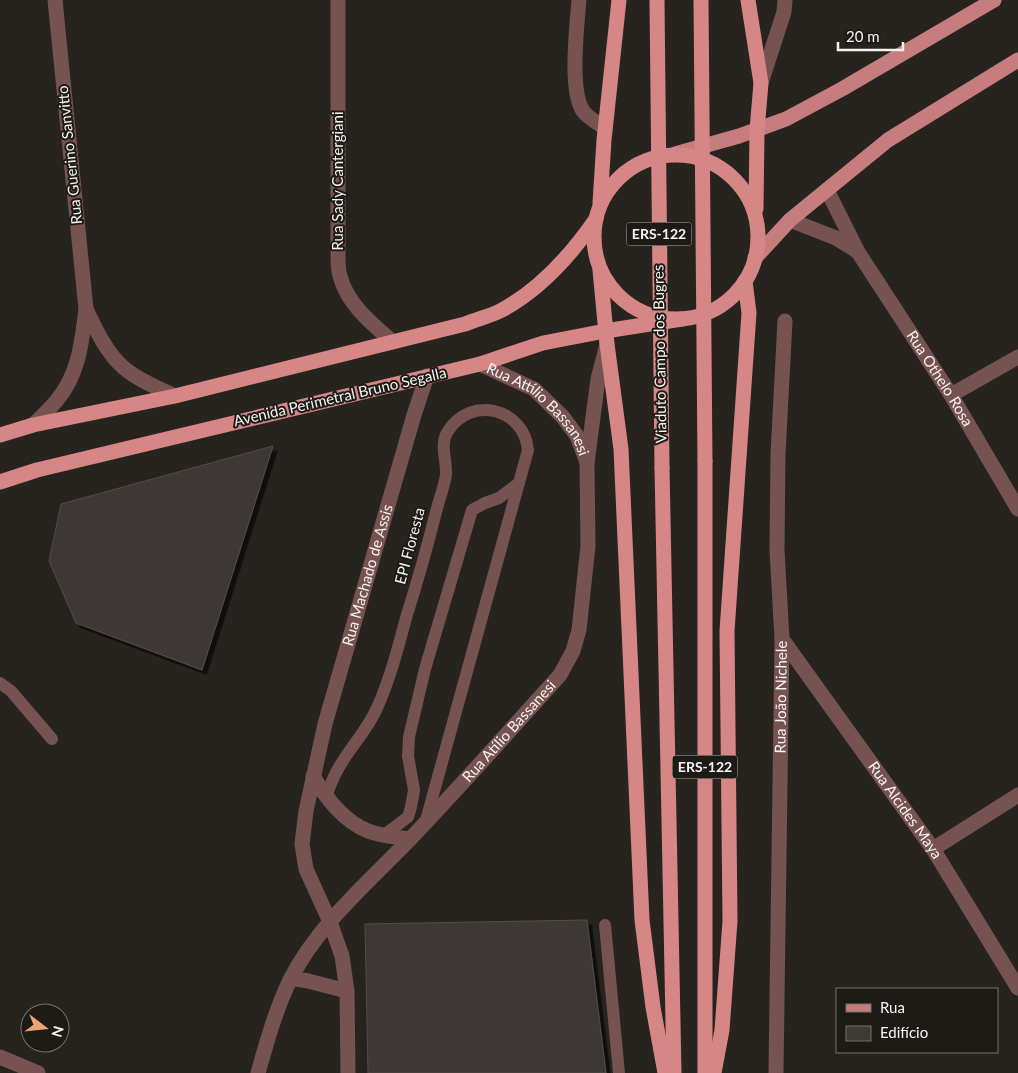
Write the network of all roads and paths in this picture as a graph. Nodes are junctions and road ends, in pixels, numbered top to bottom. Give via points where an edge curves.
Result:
1 (55, 0) edge
2 (338, 0) edge
3 (579, 0) edge
4 (619, 0) edge
5 (657, 0) edge
6 (701, 0) edge
7 (748, 0) edge
8 (786, 0) edge
9 (994, 0) edge
10 (1018, 60) edge
11 (761, 83) junction
12 (605, 128) junction
13 (757, 130) junction
14 (675, 154) junction
15 (827, 190) junction
16 (598, 212) junction
17 (755, 216) junction
18 (790, 220) junction
19 (858, 252) junction
20 (755, 258) junction
21 (600, 270) junction
22 (745, 281) junction
23 (86, 309) junction
24 (682, 319) junction
25 (785, 321) dead end
26 (606, 337) junction
27 (393, 342) junction
28 (1018, 356) edge
29 (480, 364) junction
30 (427, 376) junction
31 (175, 396) junction
32 (950, 396) junction
33 (33, 425) junction
34 (0, 435) edge
35 (588, 463) junction
36 (0, 482) edge
37 (519, 483) junction
38 (1018, 509) edge
39 (782, 639) junction
40 (0, 683) edge
41 (52, 739) dead end
42 (313, 776) junction
43 (1018, 795) edge
44 (326, 796) junction
45 (424, 824) junction
46 (384, 835) junction
47 (410, 839) junction
48 (933, 849) junction
49 (330, 922) junction
50 (605, 925) dead end
51 (291, 978) junction
52 (1018, 988) edge
53 (347, 991) junction
54 (0, 1057) edge
55 (778, 1071) edge
56 (38, 1073) edge
57 (258, 1073) edge
58 (348, 1073) edge
59 (619, 1073) edge
60 (665, 1073) edge
61 (674, 1073) edge
62 (705, 1073) edge
63 (714, 1073) edge

1 - 23 street, Rua Guerino Sanvitto
2 - 27 street, Rua Sady Cantergiani via 340,276 348,297
3 - 12 street via 575,88 585,114
4 - 12 highway
5 - 61 highway, Viaduto Campo dos Bugres / ERS-122, bridge
6 - 62 highway, ERS-122, bridge
7 - 11 highway
8 - 11 street
9 - 13 main road via 842,89 786,119
10 - 15 main road via 888,140
11 - 13 highway
12 - 16 highway
13 - 14 main road
13 - 17 highway
14 - 16 highway via 652,158 631,168 613,184
14 - 17 highway via 697,157 717,165 734,178 747,196
15 - 18 main road
15 - 19 street, Rua Othelo Rosa
16 - 21 highway via 594,245
16 - 27 highway via 577,246 520,300 465,324
17 - 20 highway via 758,237
18 - 19 street, Rua Othelo Rosa via 836,238
18 - 20 main road
19 - 32 street, Rua Othelo Rosa
20 - 22 highway
21 - 24 highway via 614,291 634,308 657,317
21 - 26 highway
22 - 24 highway via 728,300 707,313
22 - 63 highway via 749,313 727,631 730,921 722,1030
23 - 31 street, Rua Guerino Sanvitto via 98,336 123,367
23 - 33 street, Rua Guerino Sanvitto via 74,373 58,400
24 - 26 highway, Avenida Perimetral Bruno Segalla
25 - 39 street, Rua João Nichele via 777,550
26 - 29 highway, Avenida Perimetral Bruno Segalla via 543,342
26 - 35 street, Rua Atílio Bassanesi
26 - 60 highway via 621,449 642,920
27 - 31 highway
28 - 32 street
29 - 30 highway, Avenida Perimetral Bruno Segalla
29 - 35 street, Rua Attílio Bassanesi via 534,390 563,417 577,436
30 - 36 highway, Avenida Perimetral Bruno Segalla via 37,470
30 - 42 street, Rua Machado de Assis via 325,724
31 - 33 highway
32 - 38 street, Rua Othelo Rosa
33 - 34 highway
35 - 45 street, Rua Atílio Bassanesi via 588,546 579,630 573,651 560,675
37 - 44 lane, EPI Floresta via 528,450 523,431 512,419 503,413 478,410 454,423 446,433 443,445 446,475 388,681 372,719 338,768
37 - 45 lane, EPI Floresta
37 - 46 lane via 499,498 472,510 425,669 409,737 408,756 414,790 411,807 408,817
39 - 48 street, Rua Alcides Maya
39 - 55 street, Rua João Nichele
40 - 41 lane via 11,691
42 - 44 street
42 - 49 street, Rua Machado de Assis via 302,844 306,869
43 - 48 street
44 - 46 street via 352,823
45 - 47 street, Rua Atílio Bassanesi
46 - 47 street
47 - 49 street, Rua Atílio Bassanesi
48 - 52 street, Rua Alcides Maya
49 - 51 street
49 - 53 street, Rua Machado de Assis via 342,956
50 - 59 lane
51 - 53 street
51 - 57 street via 275,1014
53 - 58 street, Rua Machado de Assis
54 - 56 street

